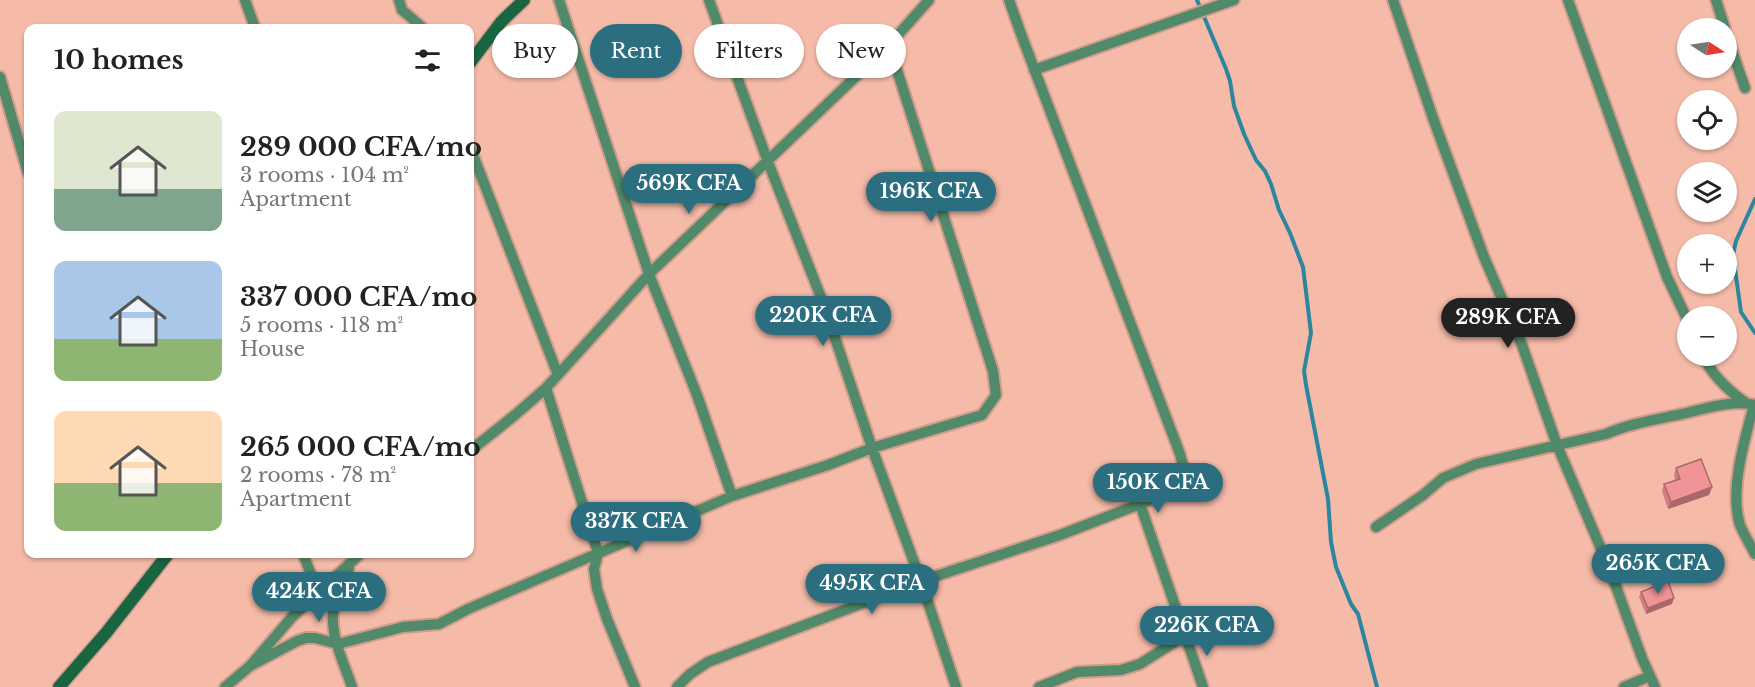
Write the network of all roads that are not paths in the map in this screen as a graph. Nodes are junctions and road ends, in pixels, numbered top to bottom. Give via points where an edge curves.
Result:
1 (245, 0) edge
2 (399, 0) edge
3 (524, 0) edge
4 (559, 0) edge
5 (709, 0) edge
6 (929, 0) edge
7 (1010, 0) edge
8 (1234, 0) edge
9 (1393, 0) edge
10 (1568, 0) edge
11 (1716, 0) edge
12 (1722, 18) edge
13 (254, 24) edge
14 (418, 24) edge
15 (906, 26) edge
16 (474, 54) edge
17 (1737, 65) edge
18 (1034, 70) junction
19 (0, 77) edge
20 (855, 78) edge
21 (900, 78) edge
22 (1745, 88) dead end
23 (474, 157) edge
24 (24, 159) edge
25 (768, 162) junction
26 (649, 274) junction
27 (1681, 306) edge
28 (1708, 366) edge
29 (558, 375) junction
30 (546, 388) junction
31 (1752, 404) edge
32 (1557, 445) junction
33 (474, 448) edge
34 (872, 448) junction
35 (732, 496) junction
36 (1140, 504) junction
37 (1376, 527) dead end
38 (598, 553) junction
39 (1755, 554) edge
40 (165, 558) edge
41 (305, 558) edge
42 (356, 558) edge
43 (352, 562) junction
44 (921, 581) junction
45 (318, 592) junction
46 (1184, 636) junction
47 (338, 644) junction
48 (250, 666) junction
49 (1650, 676) junction
50 (59, 687) edge
51 (225, 687) edge
52 (352, 687) edge
53 (635, 687) edge
54 (677, 687) edge
55 (956, 687) edge
56 (1039, 687) edge
57 (1203, 687) edge
58 (1624, 687) edge
59 (1655, 687) edge

1 - 13 street
2 - 14 street via 402,10
3 - 16 main road
4 - 26 street
5 - 25 street
6 - 15 street
7 - 18 street
8 - 18 street
9 - 32 street via 1484,257 1522,345
10 - 27 street
11 - 12 street
17 - 22 street
18 - 36 street via 1180,454 1183,469 1179,480 1164,494
19 - 24 street
20 - 25 street
21 - 34 street via 993,371 996,395 982,415
23 - 29 street
25 - 26 street
25 - 34 street via 824,304
26 - 29 street
26 - 35 street
28 - 31 street via 1729,391
29 - 30 street
30 - 33 street
30 - 38 street
31 - 32 street via 1716,406 1649,420
31 - 39 street via 1737,493 1740,524
32 - 37 street via 1476,464 1443,478
32 - 49 street
34 - 35 street
34 - 44 street
35 - 38 street
36 - 44 street
36 - 46 street
38 - 47 street via 439,624 403,627
38 - 53 street via 594,569 597,589
40 - 50 main road
41 - 45 street
42 - 43 street
43 - 45 street
43 - 47 street via 334,606
44 - 54 street via 708,663
44 - 55 street
45 - 48 street
46 - 56 street via 1140,664 1121,670 1077,672
46 - 57 street
47 - 48 street via 306,638
47 - 52 street
48 - 51 street
49 - 58 street
49 - 59 street

